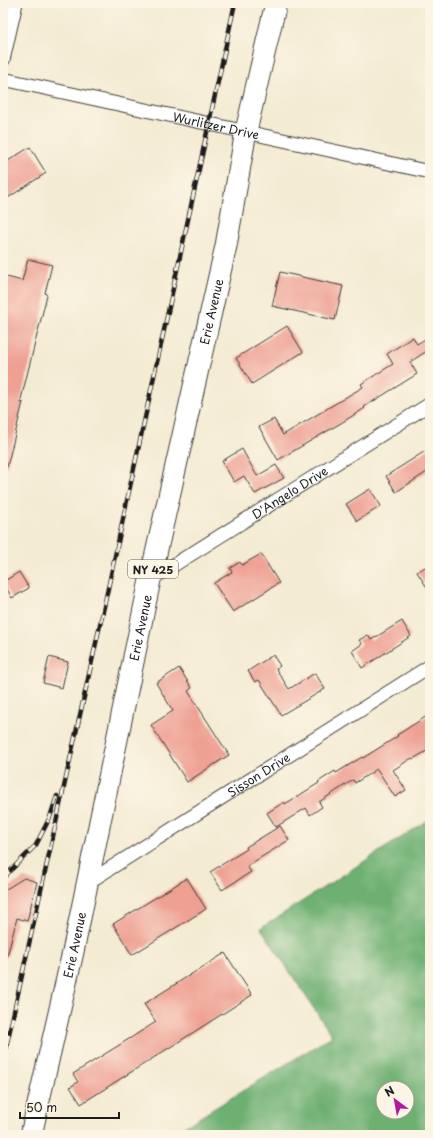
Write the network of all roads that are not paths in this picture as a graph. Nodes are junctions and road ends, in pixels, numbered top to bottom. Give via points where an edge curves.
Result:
1 (16, 3) edge
2 (276, 3) edge
3 (3, 60) edge
4 (3, 79) edge
5 (246, 131) junction
6 (430, 172) edge
7 (430, 404) edge
8 (150, 580) junction
9 (430, 666) edge
10 (87, 882) junction
11 (31, 1135) edge

1 - 3 street
2 - 5 main road, Erie Avenue / NY 425
4 - 5 street, Wurlitzer Drive
5 - 6 street, Wurlitzer Drive
5 - 8 main road, Erie Avenue / NY 425 via 226,246
7 - 8 street, D'Angelo Drive
8 - 10 main road, Erie Avenue / NY 425
9 - 10 street, Sisson Drive
10 - 11 main road, Erie Avenue / NY 425

